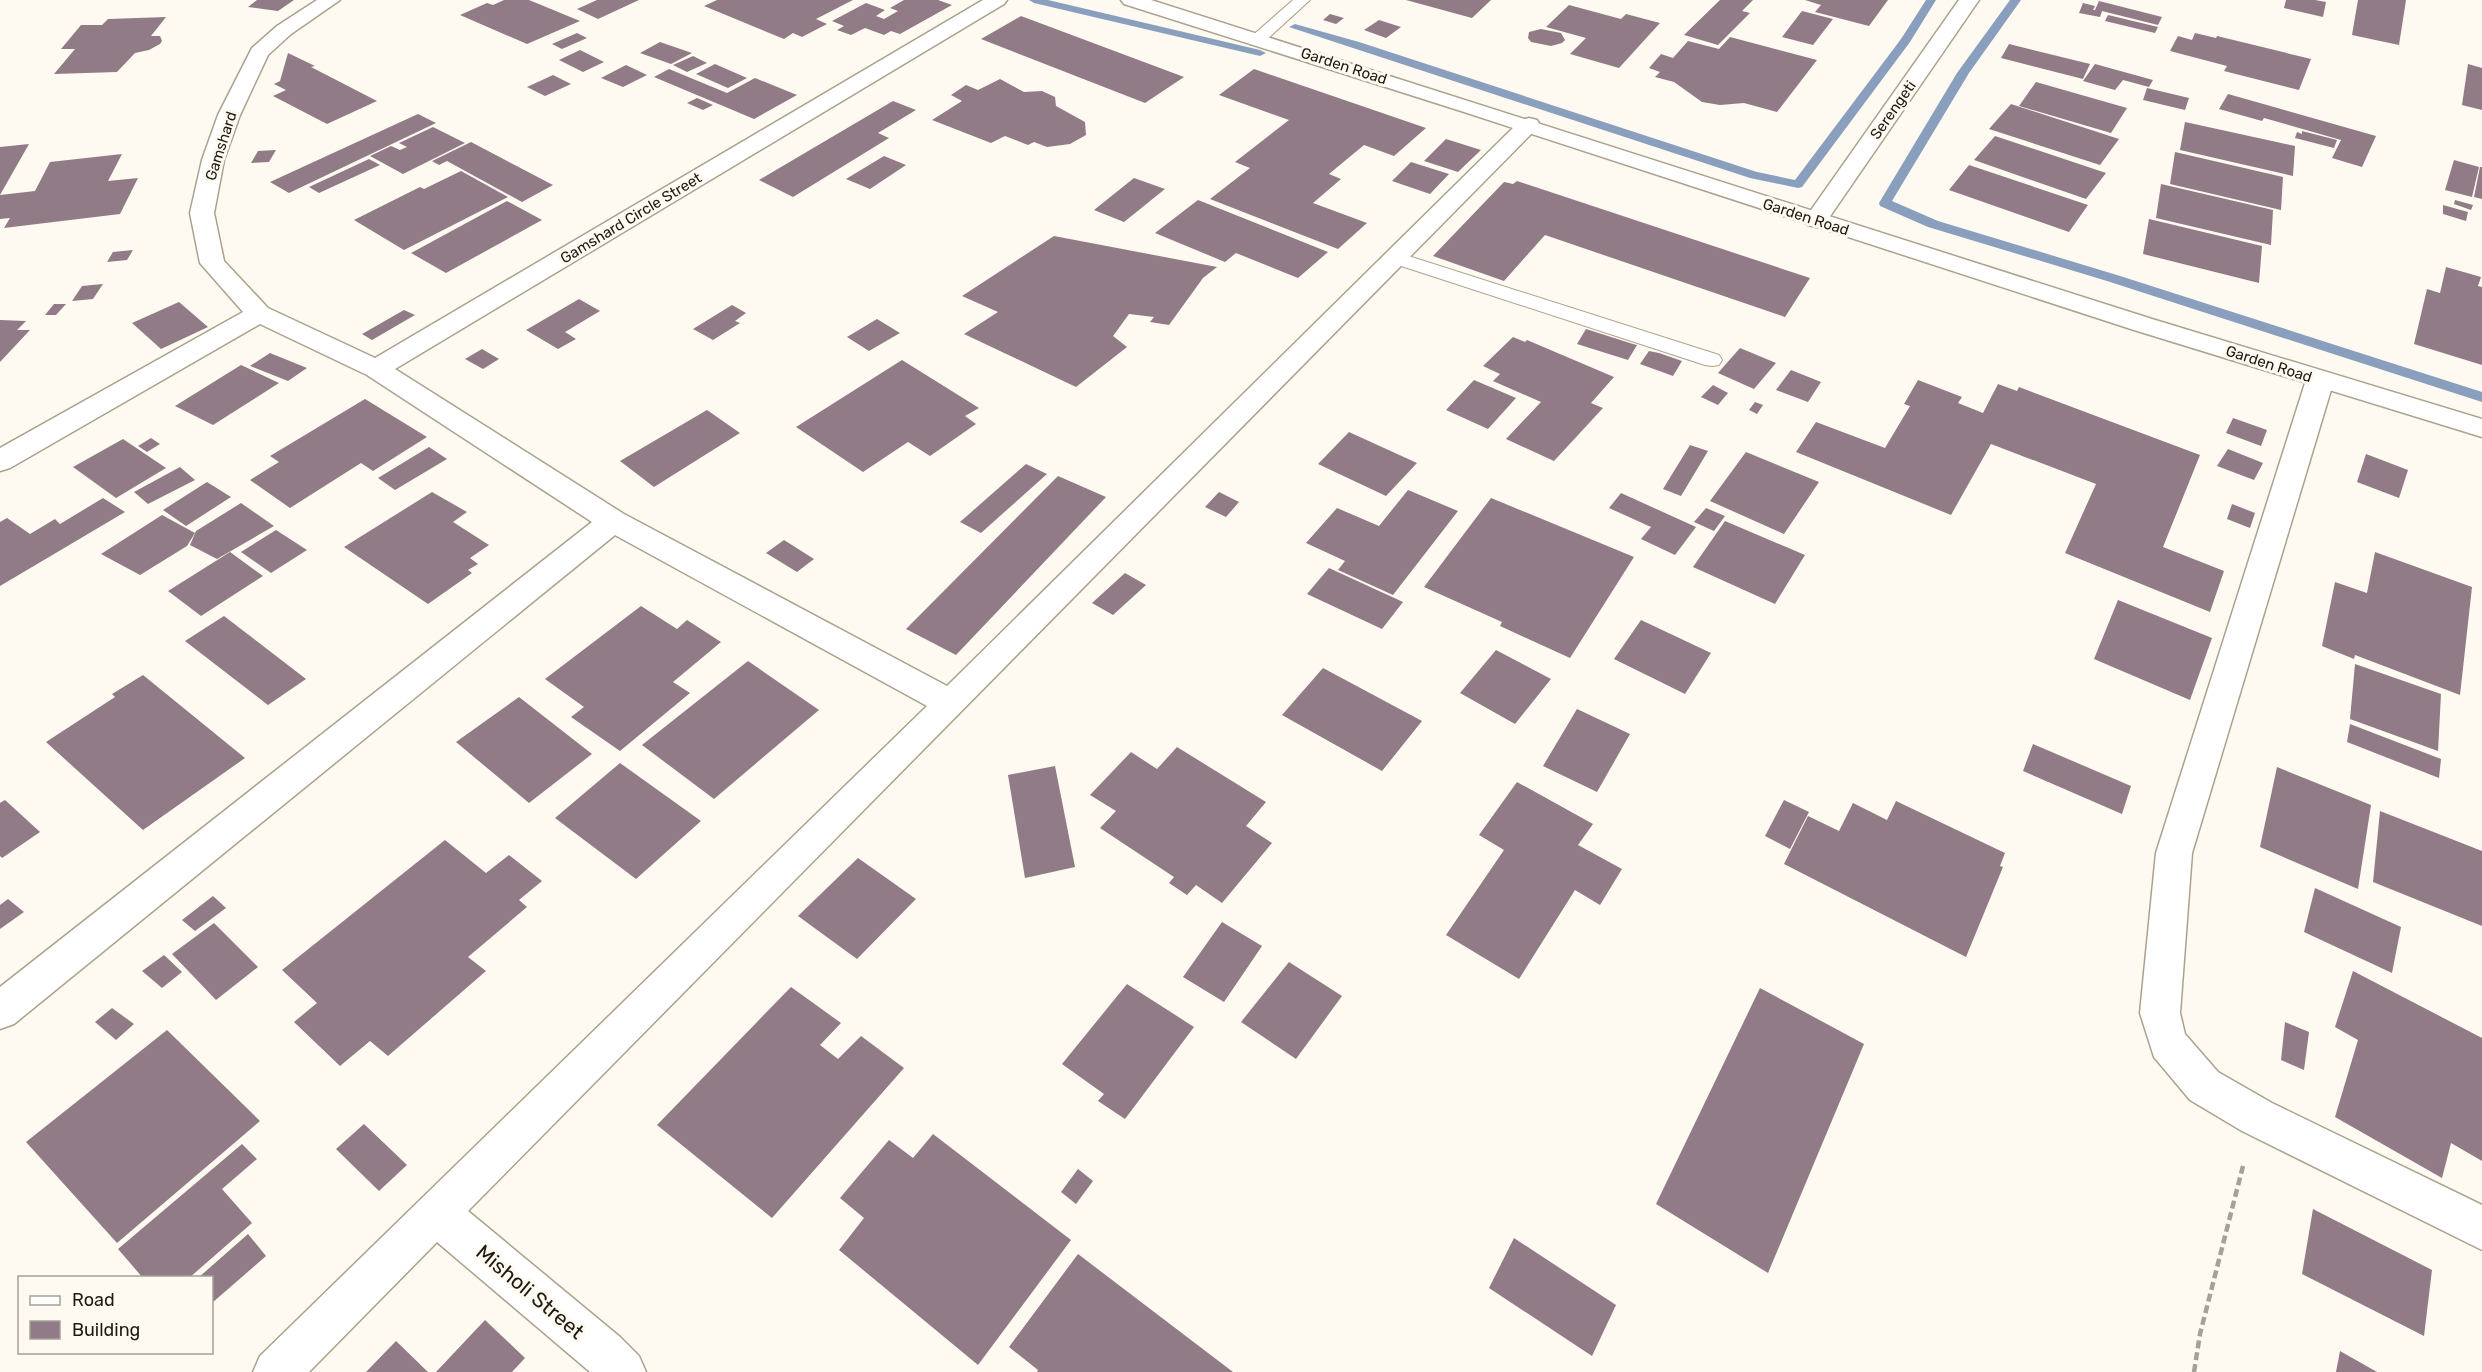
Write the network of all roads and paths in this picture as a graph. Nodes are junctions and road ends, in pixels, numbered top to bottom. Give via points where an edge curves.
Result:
1 (330, 0) edge
2 (997, 0) edge
3 (1131, 0) edge
4 (1302, 0) edge
5 (1969, 0) edge
6 (1258, 39) junction
7 (1529, 125) junction
8 (1816, 220) junction
9 (1396, 258) junction
10 (259, 314) junction
11 (1712, 360) dead end
12 (376, 369) junction
13 (2320, 380) junction
14 (2482, 428) edge
15 (0, 461) edge
16 (613, 522) junction
17 (951, 703) junction
18 (0, 1011) edge
19 (2257, 1117) junction
20 (436, 1213) junction
21 (2482, 1228) edge
22 (276, 1372) edge
23 (623, 1372) edge
24 (2194, 1372) edge

1 - 10 street, Gamshard via 259,52 213,160 202,213 212,263
2 - 12 street, Gamshard Circle Street
3 - 6 street, Garden Road
4 - 6 lane
5 - 8 street, Serengeti
6 - 7 street, Garden Road
7 - 8 street, Garden Road
7 - 9 street
8 - 13 street, Garden Road
9 - 11 lane
9 - 17 street
10 - 12 street
10 - 15 street
12 - 16 street
13 - 14 street, Garden Road
13 - 19 street via 2174,853 2160,1013 2168,1044 2204,1086
16 - 17 street
16 - 18 street
17 - 20 street
19 - 21 street
19 - 24 path via 2200,1334
20 - 22 street
20 - 23 street, Misholi Street

